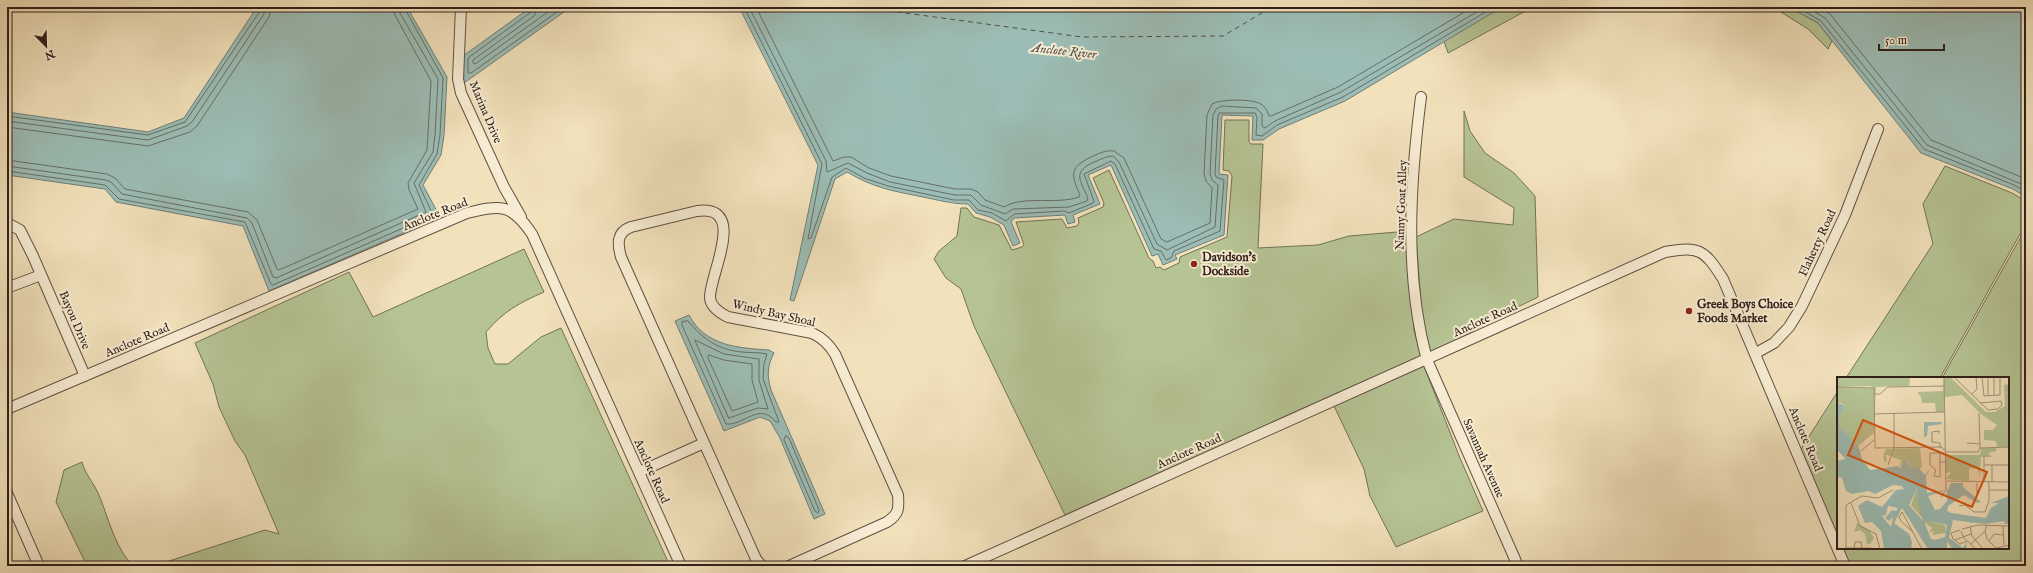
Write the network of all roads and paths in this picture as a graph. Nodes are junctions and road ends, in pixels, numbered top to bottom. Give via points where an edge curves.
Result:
1 (461, 7) edge
2 (1421, 97) dead end
3 (1878, 129) dead end
4 (522, 219) junction
5 (7, 223) edge
6 (41, 275) junction
7 (7, 283) edge
8 (1756, 353) junction
9 (1427, 360) junction
10 (85, 376) junction
11 (7, 409) edge
12 (704, 443) junction
13 (638, 472) junction
14 (7, 493) edge
15 (1837, 547) edge
16 (1838, 549) edge
17 (39, 566) edge
18 (681, 566) edge
19 (762, 566) edge
20 (789, 566) edge
21 (965, 566) edge
22 (1518, 566) edge
23 (1845, 566) edge

1 - 4 street, Marina Drive via 458,79 461,93
2 - 9 street, Nanny Goat Alley via 1411,238 1419,330
3 - 8 street, Flaherty Road via 1845,215 1802,306 1789,327 1774,343
4 - 10 street, Anclote Road via 509,210 495,207 467,213
4 - 13 street, Anclote Road via 532,234
5 - 6 street, Bayou Drive via 20,230
6 - 7 street via 12,286
6 - 10 street, Bayou Drive
8 - 9 street, Anclote Road via 1717,268 1701,251 1686,248 1665,252
8 - 15 street, Anclote Road
9 - 21 street, Anclote Road
9 - 22 street, Savannah Avenue
10 - 11 street, Anclote Road
12 - 13 street
12 - 19 street, Windy Bay Shoal via 756,559
12 - 20 street, Windy Bay Shoal via 621,257 618,241 624,230 631,227 704,210 715,214 722,221 725,232 710,297 717,311 728,317 812,333 831,346 898,494 896,516 888,522
13 - 18 street, Anclote Road
14 - 17 street
16 - 23 street, Anclote Road

